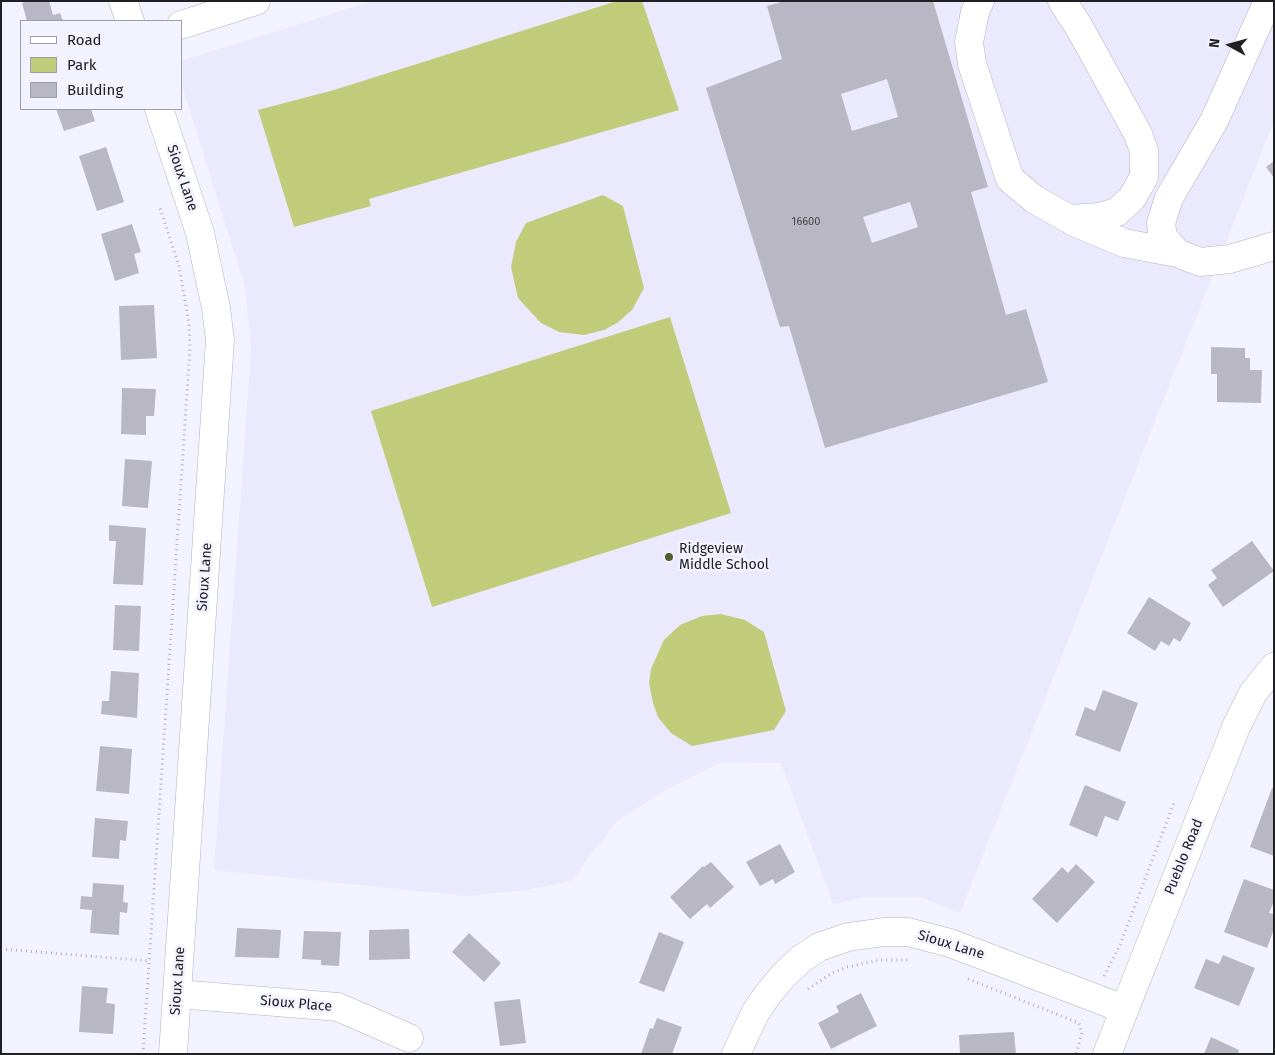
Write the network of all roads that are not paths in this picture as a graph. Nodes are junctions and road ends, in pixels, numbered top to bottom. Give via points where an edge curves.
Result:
1 (123, 1) edge
2 (256, 1) edge
3 (980, 1) edge
4 (1062, 1) edge
5 (1268, 1) edge
6 (130, 20) edge
7 (182, 25) edge
8 (159, 110) edge
9 (1069, 220) junction
10 (1274, 246) edge
11 (1177, 253) junction
12 (1274, 666) edge
13 (177, 994) junction
14 (1124, 1010) junction
15 (409, 1038) dead end
16 (173, 1054) edge
17 (736, 1054) edge
18 (1107, 1054) edge

1 - 6 street
2 - 7 street
3 - 9 street via 969,42 972,64 1010,179 1034,199
4 - 9 street via 1138,134 1144,151 1144,177 1132,198 1117,212
5 - 11 street via 1214,120 1169,198 1161,223 1164,237
8 - 13 street, Sioux Lane via 200,233 220,340
9 - 11 street via 1124,243
10 - 11 street via 1230,259 1200,262
12 - 14 street, Pueblo Road via 1253,693 1236,727
13 - 15 street, Sioux Place via 338,1007
13 - 16 street, Sioux Lane
14 - 17 street, Sioux Lane via 950,943 908,932 884,932 848,937 819,947 801,959 768,994 755,1013
14 - 18 street, Pueblo Road

